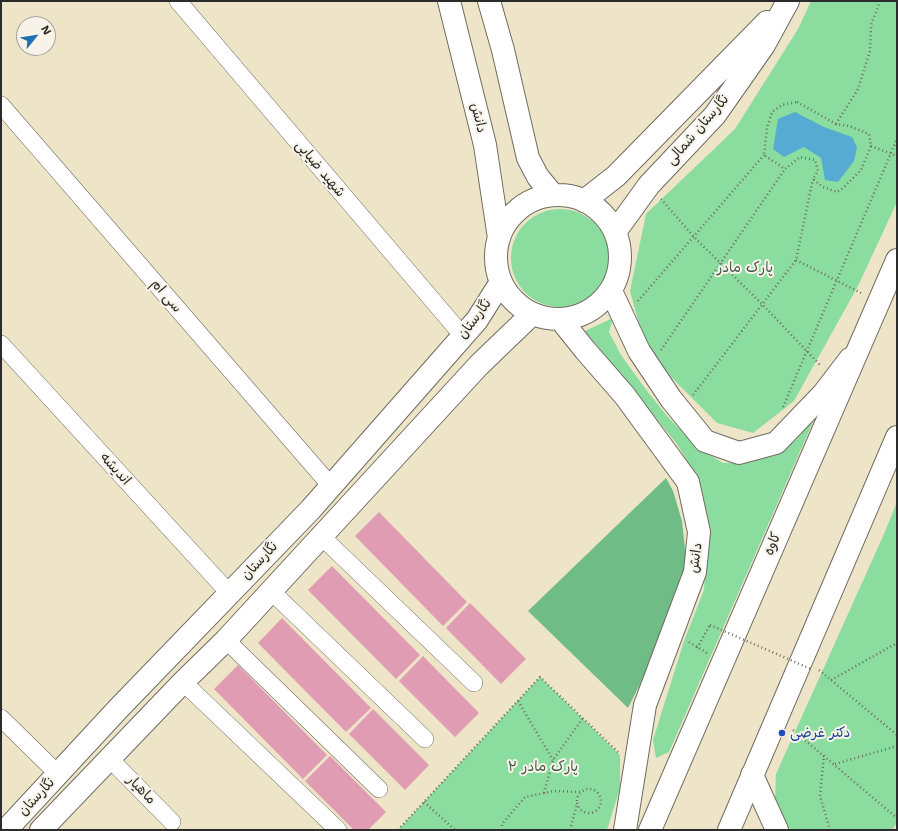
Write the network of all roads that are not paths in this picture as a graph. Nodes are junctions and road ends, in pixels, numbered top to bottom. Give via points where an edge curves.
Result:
1 (178, 1) edge
2 (448, 1) edge
3 (490, 1) edge
4 (788, 2) edge
5 (1, 105) edge
6 (553, 195) junction
7 (584, 201) junction
8 (615, 232) junction
9 (499, 238) junction
10 (897, 260) edge
11 (501, 282) junction
12 (611, 291) junction
13 (532, 314) junction
14 (561, 320) junction
15 (463, 336) junction
16 (1, 344) edge
17 (856, 352) junction
18 (896, 441) edge
19 (331, 486) junction
20 (321, 536) junction
21 (271, 591) junction
22 (230, 594) junction
23 (226, 640) junction
24 (183, 682) junction
25 (474, 684) dead end
26 (118, 709) junction
27 (1, 718) edge
28 (139, 727) junction
29 (94, 736) junction
30 (425, 739) dead end
31 (109, 758) junction
32 (58, 774) junction
33 (752, 776) junction
34 (380, 789) dead end
35 (172, 822) dead end
36 (6, 830) edge
37 (41, 830) edge
38 (338, 830) edge
39 (626, 830) edge
40 (650, 830) edge
41 (729, 830) edge
42 (777, 830) edge

1 - 15 street, شهید ضیایی
2 - 9 main road, دانش via 485,145
3 - 6 main road via 528,158 538,177
4 - 7 main road, نگارستان شمالی via 616,176
4 - 8 main road, نگارستان شمالی via 764,45 715,114 649,185
5 - 19 street, سی ام
6 - 7 main road via 569,196
6 - 9 main road via 535,199 519,208 507,221
7 - 8 main road via 608,220
8 - 12 main road via 620,252 619,272
9 - 11 main road via 496,260
10 - 17 main road, کاوه
11 - 13 main road via 508,295
11 - 15 main road, نگارستان via 478,320
12 - 14 main road via 598,306 581,316
12 - 17 main road via 639,351 681,412 705,440 739,453 776,443
13 - 14 main road via 546,319
13 - 20 main road, نگارستان via 479,365
14 - 39 main road, دانش via 625,396 688,482 699,532 696,572 645,705
15 - 19 main road, نگارستان
16 - 22 street, اندیشه
17 - 40 main road, کاوه
18 - 33 main road via 807,663 777,717
19 - 22 main road, نگارستان
20 - 21 main road, نگارستان
20 - 25 street
21 - 23 main road, نگارستان
21 - 30 street
22 - 26 main road, نگارستان
23 - 24 main road, نگارستان
23 - 34 street
24 - 28 main road, نگارستان
24 - 38 street
26 - 28 main road via 120,718 127,724
26 - 29 main road, نگارستان
27 - 32 street
28 - 31 main road, نگارستان
29 - 31 main road via 106,736 110,744
29 - 32 main road, نگارستان
31 - 35 street, ماهیار
31 - 37 main road, نگارستان
32 - 36 main road, نگارستان
33 - 41 main road
33 - 42 main road

